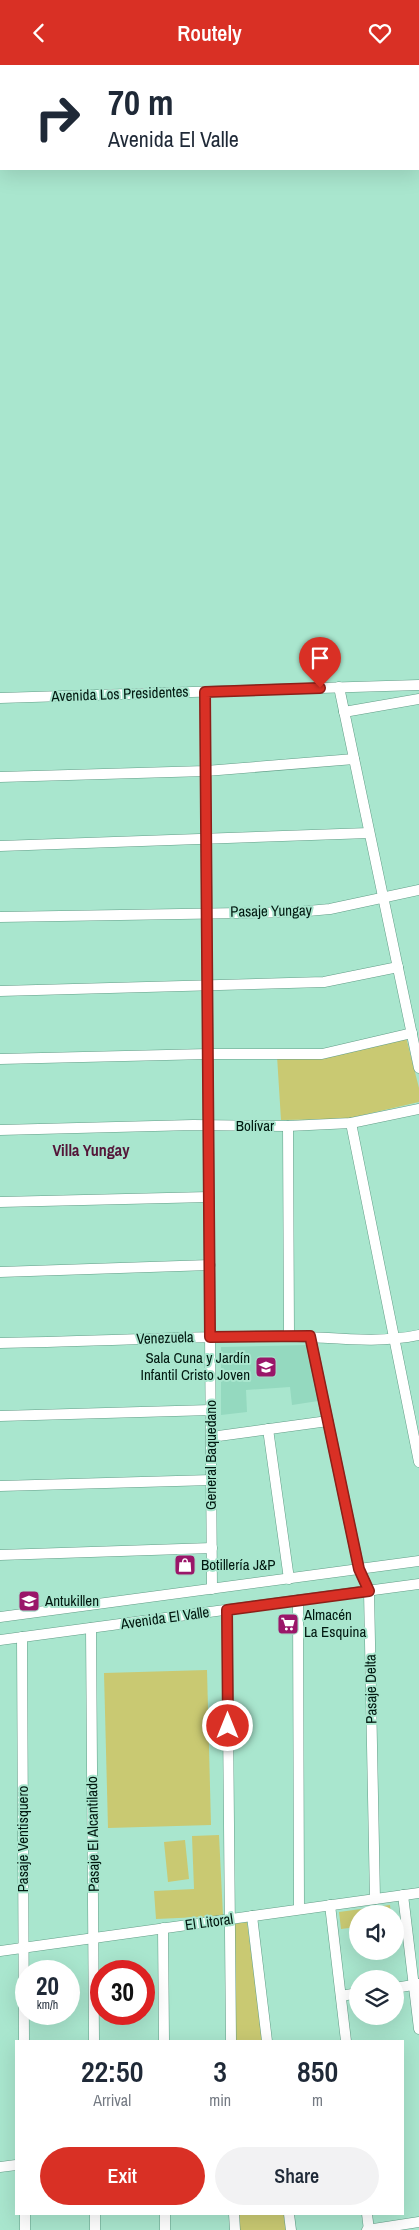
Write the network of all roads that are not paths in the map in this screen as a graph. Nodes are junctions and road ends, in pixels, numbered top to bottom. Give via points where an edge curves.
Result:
1 (339, 687) junction
2 (419, 687) edge
3 (205, 692) junction
4 (0, 698) edge
5 (419, 699) edge
6 (344, 712) junction
7 (354, 759) junction
8 (206, 771) junction
9 (0, 777) edge
10 (370, 833) junction
11 (206, 839) junction
12 (0, 846) edge
13 (419, 890) edge
14 (383, 897) junction
15 (207, 912) junction
16 (0, 917) edge
17 (398, 967) junction
18 (208, 985) junction
19 (0, 991) edge
20 (412, 1033) junction
21 (208, 1054) junction
22 (0, 1059) edge
23 (419, 1068) edge
24 (419, 1109) edge
25 (351, 1123) junction
26 (209, 1126) junction
27 (288, 1126) junction
28 (0, 1130) edge
29 (209, 1197) junction
30 (0, 1202) edge
31 (210, 1265) junction
32 (0, 1272) edge
33 (419, 1335) edge
34 (290, 1336) junction
35 (310, 1336) junction
36 (210, 1337) junction
37 (394, 1340) junction
38 (0, 1343) edge
39 (211, 1409) junction
40 (0, 1416) edge
41 (328, 1421) junction
42 (268, 1429) junction
43 (211, 1437) junction
44 (419, 1462) edge
45 (212, 1480) junction
46 (0, 1486) edge
47 (212, 1548) junction
48 (0, 1555) edge
49 (419, 1561) edge
50 (359, 1569) junction
51 (289, 1579) junction
52 (419, 1584) edge
53 (212, 1589) junction
54 (369, 1591) junction
55 (298, 1600) junction
56 (227, 1610) junction
57 (0, 1617) edge
58 (91, 1628) junction
59 (22, 1637) junction
60 (0, 1640) edge
61 (419, 1893) edge
62 (403, 1895) junction
63 (375, 1899) junction
64 (330, 1905) junction
65 (299, 1909) junction
66 (252, 1916) junction
67 (228, 1919) junction
68 (163, 1928) junction
69 (94, 1938) junction
70 (24, 1947) junction
71 (0, 1951) edge
72 (416, 1985) edge
73 (349, 1995) edge
74 (341, 1996) junction
75 (419, 2029) edge
76 (24, 2040) edge
77 (94, 2040) edge
78 (164, 2040) edge
79 (231, 2040) edge
80 (268, 2040) edge
81 (346, 2040) edge
82 (15, 2165) edge
83 (0, 2167) edge
84 (25, 2215) edge
85 (95, 2215) edge
86 (165, 2215) edge
87 (234, 2215) edge
88 (289, 2215) edge
89 (367, 2215) edge
90 (419, 2222) edge
91 (25, 2230) edge
92 (95, 2230) edge
93 (166, 2230) edge
94 (234, 2230) edge
95 (291, 2230) edge
96 (368, 2230) edge

1 - 2 street, Avenida Los Presidentes
1 - 3 street, Avenida Los Presidentes
1 - 6 street
3 - 4 street, Avenida Los Presidentes
3 - 8 street, General Baquedano
5 - 6 street
6 - 7 street
7 - 8 street
7 - 10 street
8 - 9 street
8 - 11 street, General Baquedano
10 - 11 street
10 - 14 street
11 - 12 street
11 - 15 street, General Baquedano
13 - 14 street, Pasaje Yungay
14 - 15 street, Pasaje Yungay via 315,911
14 - 17 street
15 - 16 street, Pasaje Yungay
15 - 18 street, General Baquedano
17 - 18 street via 330,981
17 - 20 street
18 - 19 street
18 - 21 street, General Baquedano
20 - 21 street via 322,1054
20 - 23 street
21 - 22 street
21 - 26 street, General Baquedano
24 - 25 street, Bolívar
25 - 27 street, Bolívar
25 - 37 street
26 - 27 street, Bolívar
26 - 28 street, Bolívar
26 - 29 street, General Baquedano
27 - 34 street
29 - 30 street
29 - 31 street, General Baquedano
31 - 32 street
31 - 36 street, General Baquedano
33 - 37 street, Venezuela
34 - 35 street, Venezuela
34 - 36 street, Venezuela
35 - 37 street, Venezuela
35 - 41 street, Pasaje Delta
36 - 38 street, Venezuela
36 - 39 street, General Baquedano
37 - 44 street
39 - 40 street
39 - 43 street, General Baquedano
41 - 42 street
41 - 50 street, Pasaje Delta
42 - 43 street
42 - 51 street
43 - 45 street, General Baquedano
45 - 46 street
45 - 47 street, General Baquedano
47 - 48 street
47 - 53 street, General Baquedano
49 - 50 street, Avenida El Valle
50 - 51 street, Avenida El Valle
50 - 54 street, Pasaje Delta
51 - 53 street, Avenida El Valle
52 - 54 street, Avenida El Valle
53 - 57 street, Avenida El Valle
54 - 55 street, Avenida El Valle
54 - 63 street, Pasaje Delta
55 - 56 street, Avenida El Valle
55 - 65 street
56 - 58 street, Avenida El Valle
56 - 67 street
58 - 59 street, Avenida El Valle
58 - 69 street, Pasaje El Alcantilado
59 - 60 street, Avenida El Valle
59 - 70 street, Pasaje Ventisquero
61 - 62 street, El Litoral
62 - 63 street, El Litoral
62 - 72 street
63 - 64 street, El Litoral
64 - 65 street, El Litoral
64 - 74 street
65 - 66 street, El Litoral
66 - 67 street, El Litoral
66 - 80 street
67 - 68 street, El Litoral
67 - 79 street
68 - 69 street, El Litoral
68 - 78 street
69 - 70 street, El Litoral
69 - 77 street, Pasaje El Alcantilado
70 - 71 street, El Litoral
70 - 76 street, Pasaje Ventisquero
72 - 75 street
73 - 74 street
74 - 81 street
82 - 83 street
84 - 91 street
85 - 92 street
86 - 93 street
87 - 94 street
88 - 95 street
89 - 96 street
90 - 96 street

